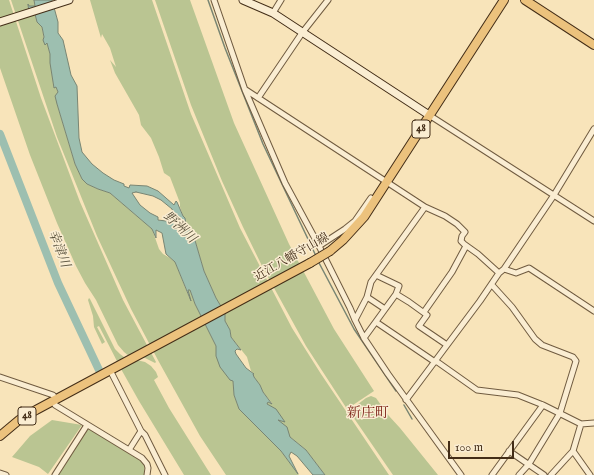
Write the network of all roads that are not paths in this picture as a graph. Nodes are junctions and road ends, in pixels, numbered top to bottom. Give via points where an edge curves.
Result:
1 (69, 0) edge
2 (214, 0) edge
3 (243, 0) edge
4 (252, 0) edge
5 (281, 0) edge
6 (328, 0) edge
7 (504, 0) edge
8 (525, 0) edge
9 (259, 7) junction
10 (273, 13) junction
11 (0, 22) edge
12 (302, 33) junction
13 (594, 44) edge
14 (245, 90) junction
15 (258, 98) junction
16 (429, 115) junction
17 (594, 129) edge
18 (387, 182) junction
19 (554, 195) junction
20 (425, 207) junction
21 (594, 221) edge
22 (319, 246) junction
23 (466, 246) junction
24 (504, 269) junction
25 (499, 274) junction
26 (376, 276) junction
27 (492, 285) junction
28 (396, 294) junction
29 (366, 297) junction
30 (385, 309) junction
31 (594, 311) edge
32 (424, 312) junction
33 (354, 320) junction
34 (376, 322) junction
35 (364, 338) junction
36 (447, 345) junction
37 (435, 361) junction
38 (110, 370) junction
39 (0, 377) edge
40 (406, 400) junction
41 (56, 402) junction
42 (543, 405) junction
43 (560, 413) junction
44 (594, 423) edge
45 (87, 424) junction
46 (581, 424) junction
47 (141, 431) junction
48 (0, 436) edge
49 (129, 450) junction
50 (509, 451) junction
51 (573, 451) junction
52 (529, 464) junction
53 (0, 474) edge
54 (591, 474) edge
55 (6, 475) edge
56 (55, 475) edge
57 (147, 475) edge
58 (165, 475) edge
59 (461, 475) edge
60 (492, 475) edge
61 (519, 475) edge
62 (544, 475) edge
63 (551, 475) edge

1 - 11 street
2 - 14 street
3 - 9 street
4 - 9 street
5 - 10 street
6 - 12 street
7 - 16 main road, 近江八幡守山線 / 48
8 - 13 main road
9 - 10 street
10 - 12 street
12 - 15 street
12 - 16 street
14 - 15 street
14 - 22 street via 285,184
15 - 18 street
16 - 18 main road, 近江八幡守山線 / 48
16 - 19 street
17 - 19 street
18 - 20 street
18 - 22 street via 380,186 355,221
18 - 38 main road, 近江八幡守山線 / 48, bridge via 364,217 330,251
19 - 21 street
19 - 24 street
20 - 23 street via 445,216 463,230 465,232 461,241
20 - 26 street
22 - 33 street
23 - 25 street
23 - 32 street via 452,272
24 - 25 street
24 - 31 street via 516,273 529,268
25 - 27 street
26 - 28 street via 399,286
26 - 29 street
27 - 36 street
27 - 43 street via 512,306 535,339 542,345 573,357 576,361
28 - 30 street
28 - 32 street
29 - 30 street
29 - 33 street
30 - 34 street
32 - 36 street via 427,315 420,326
33 - 35 street
34 - 35 street
34 - 37 street
35 - 40 street
36 - 37 street
37 - 40 street
37 - 42 street via 477,390 518,395
38 - 41 main road, 近江八幡守山線 / 48
38 - 47 street
39 - 41 street via 53,394
40 - 59 street
41 - 45 street
41 - 48 main road, 近江八幡守山線 / 48 via 24,417
42 - 43 street
42 - 50 street
43 - 46 street
43 - 52 street
44 - 46 street
45 - 49 street
45 - 56 street
46 - 51 street
47 - 49 street
47 - 58 street
49 - 57 street via 147,464
50 - 52 street
50 - 60 street
51 - 54 street
51 - 63 street
52 - 61 street
52 - 62 street
53 - 55 street

